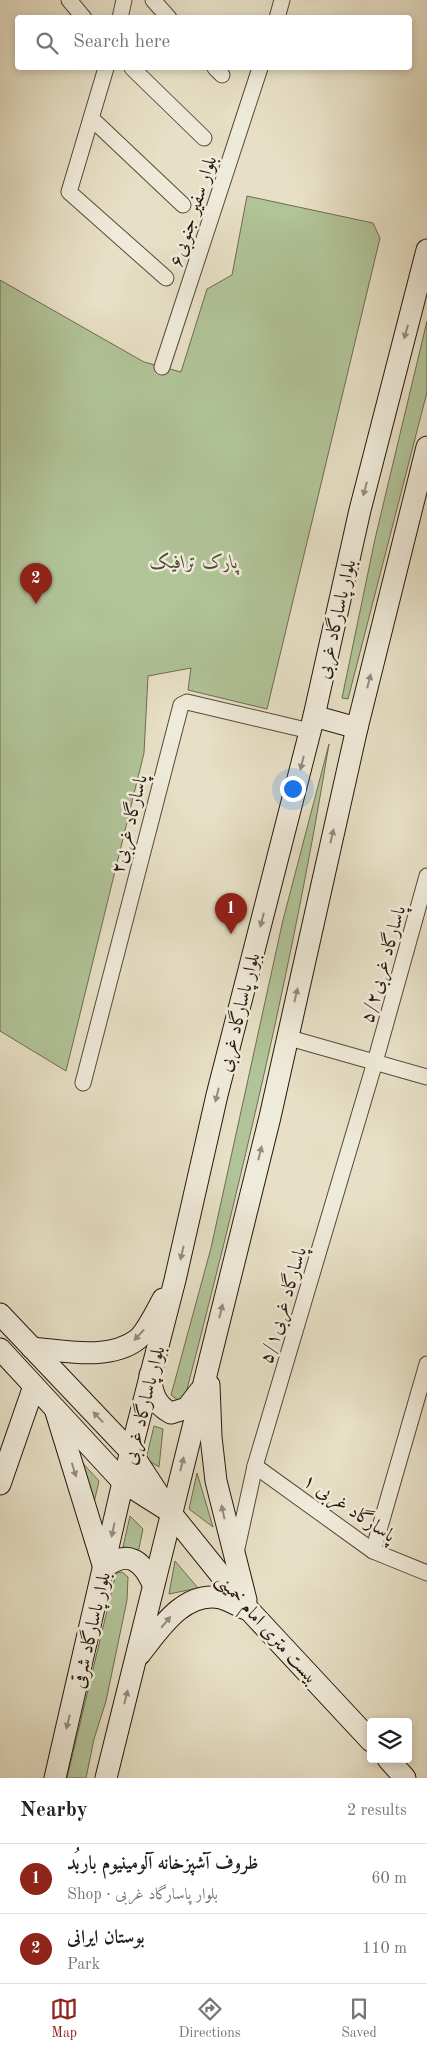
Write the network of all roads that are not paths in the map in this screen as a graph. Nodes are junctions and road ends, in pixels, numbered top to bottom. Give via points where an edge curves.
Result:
1 (69, 0) edge
2 (124, 0) edge
3 (153, 0) edge
4 (282, 0) edge
5 (82, 15) edge
6 (121, 15) edge
7 (166, 15) edge
8 (278, 15) edge
9 (105, 70) edge
10 (134, 70) edge
11 (259, 70) edge
12 (91, 118) junction
13 (204, 138) dead end
14 (183, 205) dead end
15 (427, 250) edge
16 (166, 278) dead end
17 (162, 367) dead end
18 (427, 447) edge
19 (312, 723) junction
20 (357, 728) junction
21 (427, 876) edge
22 (286, 1037) junction
23 (375, 1062) junction
24 (427, 1077) edge
25 (83, 1083) dead end
26 (176, 1280) junction
27 (0, 1314) edge
28 (32, 1348) junction
29 (0, 1349) edge
30 (209, 1358) junction
31 (427, 1364) edge
32 (150, 1372) junction
33 (34, 1386) junction
34 (201, 1390) junction
35 (54, 1407) junction
36 (131, 1452) junction
37 (255, 1466) junction
38 (123, 1482) junction
39 (0, 1484) edge
40 (170, 1512) junction
41 (373, 1551) junction
42 (235, 1560) junction
43 (104, 1568) junction
44 (427, 1573) edge
45 (153, 1584) junction
46 (248, 1610) junction
47 (136, 1660) junction
48 (367, 1737) edge
49 (392, 1763) edge
50 (54, 1778) edge
51 (106, 1778) edge
52 (406, 1778) edge

1 - 5 street
2 - 6 street
3 - 7 street
4 - 8 street
9 - 12 street
10 - 13 street
11 - 17 street, بلوار سفیر جنوبی۶
12 - 14 street
12 - 16 street via 69,192
15 -> 19 main road, بلوار پاسارگاد غربی via 360,510
20 -> 18 main road
19 - 20 main road
19 - 25 street, پاسارگاد غربی۲ via 187,702 181,705
19 -> 26 main road, بلوار پاسارگاد غربی via 217,1094
22 -> 20 main road
21 - 23 street, پاسارگاد غربی۵/۲
22 - 23 street
30 -> 22 main road via 270,1117
23 - 24 street
23 - 37 street, پاسارگاد غربی۵/۱
26 -> 28 main road via 138,1338 114,1350 83,1352
26 - 32 main road, بلوار پاسارگاد غربی
27 - 28 main road
36 -> 28 main road
29 - 33 main road
30 - 34 main road
42 -> 30 main road via 215,1472
31 - 41 street
32 - 34 main road via 156,1400 163,1409 172,1413 187,1408
32 - 36 main road, بلوار پاسارگاد غربی
33 - 35 main road
33 - 39 main road
40 -> 34 main road
35 - 38 main road
35 -> 43 main road
36 - 38 main road, بلوار پاسارگاد غربی
36 - 40 main road
37 - 41 street, پاسارگاد غربی ۱
37 - 42 street, پاسارگاد غربی۵/۱
38 - 40 main road
38 -> 43 main road, بلوار پاسارگاد شرقی
40 - 45 main road
40 - 46 main road, بیست متری امام خمینی
41 - 44 street, پاسارگاد غربی ۱
42 - 46 main road
43 - 45 main road via 112,1562 132,1559 142,1565
43 -> 50 main road, بلوار پاسارگاد شرقی
45 - 47 main road
47 -> 46 main road via 170,1616 204,1597 221,1598
46 - 48 main road, بیست متری امام خمینی
51 -> 47 main road
49 - 52 main road

